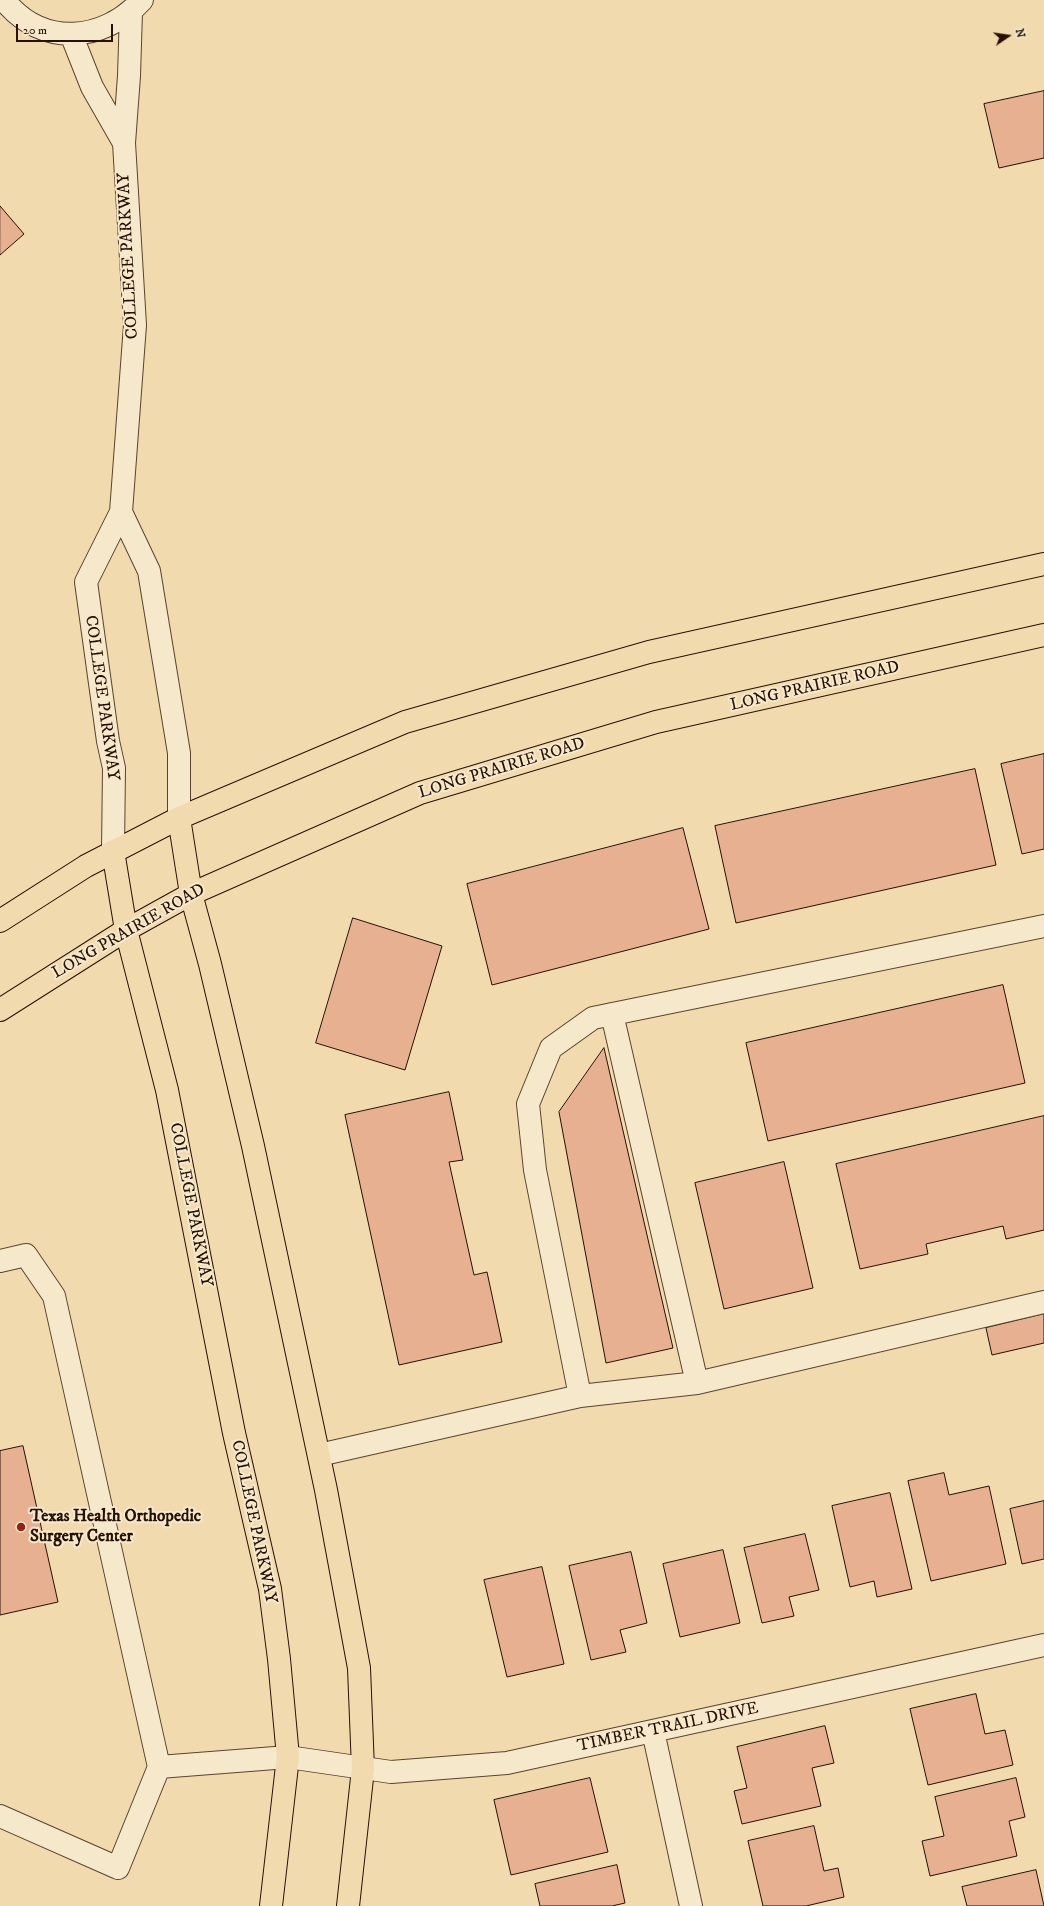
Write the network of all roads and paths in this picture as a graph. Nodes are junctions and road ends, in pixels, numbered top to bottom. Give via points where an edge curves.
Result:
1 (4, 0) edge
2 (137, 6) edge
3 (71, 34) junction
4 (124, 143) junction
5 (121, 512) junction
6 (1044, 564) edge
7 (1044, 635) edge
8 (179, 818) junction
9 (113, 851) junction
10 (191, 894) junction
11 (0, 921) edge
12 (1044, 926) edge
13 (126, 930) junction
14 (0, 1010) edge
15 (612, 1014) junction
16 (0, 1261) edge
17 (1044, 1302) edge
18 (697, 1383) junction
19 (580, 1396) junction
20 (318, 1455) junction
21 (1044, 1645) edge
22 (653, 1731) junction
23 (288, 1757) junction
24 (159, 1768) junction
25 (363, 1769) junction
26 (0, 1816) edge
27 (271, 1906) edge
28 (348, 1906) edge
29 (691, 1906) edge

1 - 3 street via 28,22 49,31
2 - 3 street via 114,24 94,31
2 - 4 street, COLLEGE PARKWAY
3 - 4 street via 92,87
4 - 5 street, COLLEGE PARKWAY via 135,326
5 - 8 street, COLLEGE PARKWAY via 149,571 179,753
5 - 9 street, COLLEGE PARKWAY via 86,582 114,768
6 - 8 main road via 649,652 405,722
7 - 10 main road, LONG PRAIRIE ROAD via 656,722 420,793
8 - 9 main road
8 - 10 main road, COLLEGE PARKWAY
9 - 11 main road
9 - 13 main road, COLLEGE PARKWAY
10 - 13 main road, LONG PRAIRIE ROAD
10 - 20 main road, COLLEGE PARKWAY via 253,1146
12 - 15 street
13 - 14 main road, LONG PRAIRIE ROAD
13 - 23 main road, COLLEGE PARKWAY via 167,1090 234,1433 270,1589
15 - 18 street
15 - 19 street via 593,1018 551,1048 528,1104 535,1170
16 - 24 street via 26,1255 54,1296
17 - 18 street
18 - 19 street
19 - 20 street
20 - 25 main road, COLLEGE PARKWAY via 360,1668
21 - 22 street, TIMBER TRAIL DRIVE
22 - 25 street, TIMBER TRAIL DRIVE via 507,1763 391,1772
22 - 29 street
23 - 24 street, TIMBER TRAIL DRIVE
23 - 25 street, TIMBER TRAIL DRIVE
23 - 27 main road, COLLEGE PARKWAY
24 - 26 street via 118,1868
25 - 28 main road, COLLEGE PARKWAY

